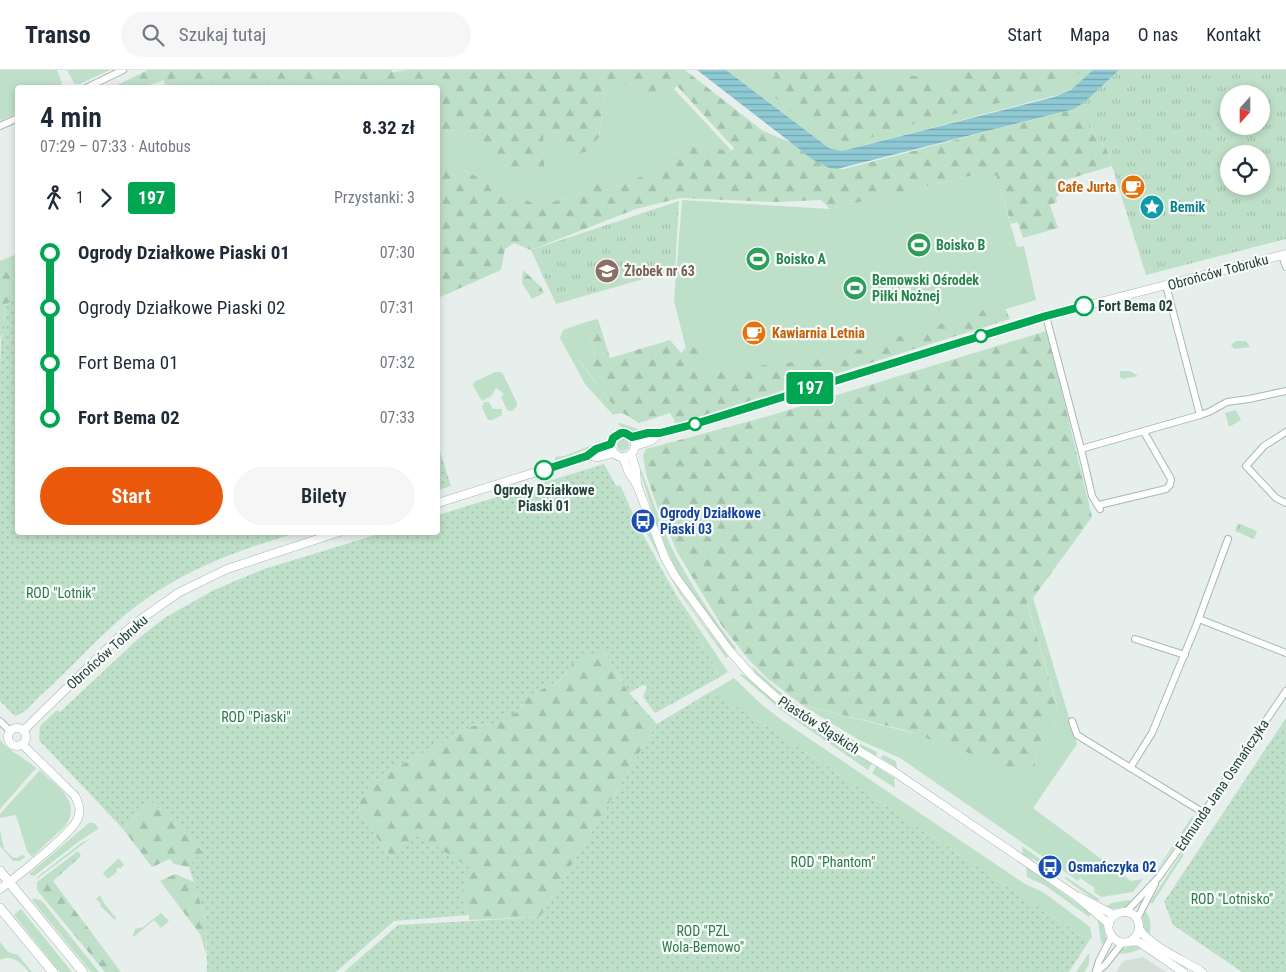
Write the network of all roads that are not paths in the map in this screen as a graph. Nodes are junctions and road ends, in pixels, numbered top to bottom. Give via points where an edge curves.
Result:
1 (123, 70) edge
2 (92, 85) edge
3 (15, 119) edge
4 (0, 126) edge
5 (1284, 254) edge
6 (1286, 267) edge
7 (1166, 285) junction
8 (1046, 316) junction
9 (1286, 391) edge
10 (1200, 414) junction
11 (1144, 432) junction
12 (1286, 432) edge
13 (660, 433) junction
14 (632, 437) junction
15 (611, 444) junction
16 (635, 446) junction
17 (1081, 449) junction
18 (614, 453) junction
19 (627, 455) junction
20 (587, 456) junction
21 (1171, 484) junction
22 (1178, 489) dead end
23 (440, 501) edge
24 (1286, 503) edge
25 (330, 535) edge
26 (1228, 539) dead end
27 (1199, 619) junction
28 (1135, 639) dead end
29 (1286, 653) edge
30 (1185, 655) junction
31 (1286, 691) edge
32 (0, 721) edge
33 (1072, 721) dead end
34 (24, 730) junction
35 (10, 731) junction
36 (23, 744) junction
37 (1130, 768) junction
38 (1204, 813) junction
39 (0, 871) edge
40 (1158, 878) junction
41 (9, 882) junction
42 (0, 889) edge
43 (1076, 896) junction
44 (0, 908) edge
45 (1126, 912) junction
46 (1114, 915) junction
47 (1137, 919) junction
48 (1109, 924) junction
49 (1139, 929) junction
50 (1112, 936) junction
51 (1127, 942) junction
52 (53, 972) edge
53 (83, 972) edge
54 (1096, 972) edge
55 (1183, 972) edge
56 (1202, 972) edge

1 - 2 street
3 - 4 street
5 - 6 street
5 - 7 street, Obrońców Tobruku
7 - 8 street, Obrońców Tobruku
7 - 10 street
8 - 13 street, Obrońców Tobruku
8 - 17 street
9 - 10 street via 1227,402
10 - 11 street
11 - 17 street
11 - 21 street
12 - 24 street via 1264,446 1246,466 1276,498
13 - 14 street, Obrońców Tobruku
13 - 16 street, Obrońców Tobruku
14 - 15 street via 621,433 613,438
14 - 16 street
15 - 18 street
15 - 20 street
16 - 19 street
17 - 21 street via 1092,496 1100,507
18 - 19 street
18 - 20 street
19 - 43 street, Piastów Śląskich via 636,470 637,485 674,576 752,676 807,720 893,772
20 - 23 street
21 - 22 street
25 - 34 street, Obrońców Tobruku via 226,569 178,593 118,638
26 - 27 street
27 - 29 street
27 - 30 street
28 - 30 street
30 - 37 street via 1152,733
31 - 38 street, Edmunda Jana Osmańczyka
32 - 35 street
33 - 37 street via 1076,735
34 - 35 street via 15,728
34 - 36 street via 26,739
35 - 36 street via 10,742 16,746
36 - 41 street via 75,796 80,808 71,829
37 - 38 street
38 - 40 street, Edmunda Jana Osmańczyka
39 - 41 main road
40 - 45 street, Edmunda Jana Osmańczyka
40 - 47 street, Edmunda Jana Osmańczyka
41 - 42 street
41 - 53 main road
43 - 46 street, Piastów Śląskich
43 - 48 street, Piastów Śląskich
44 - 52 main road
45 - 46 street
45 - 47 street
46 - 48 street
47 - 49 street
48 - 50 street
49 - 51 street via 1137,935
49 - 56 street via 1168,953
50 - 51 street via 1116,941
50 - 54 street
51 - 54 street
51 - 55 street via 1139,942

